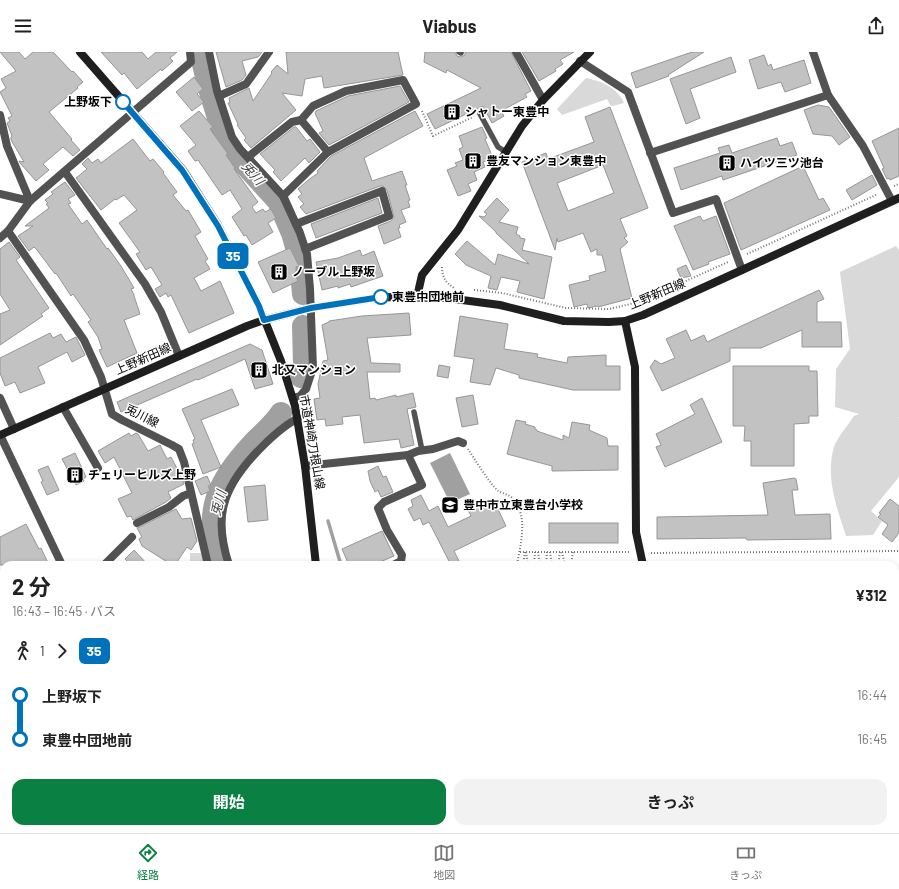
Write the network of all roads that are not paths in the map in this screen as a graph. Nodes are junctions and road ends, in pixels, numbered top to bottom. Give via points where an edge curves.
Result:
1 (80, 52) edge
2 (190, 52) edge
3 (209, 52) edge
4 (269, 52) edge
5 (516, 52) edge
6 (590, 52) edge
7 (813, 52) edge
8 (580, 61) junction
9 (828, 95) junction
10 (219, 96) junction
11 (543, 100) junction
12 (132, 112) junction
13 (480, 114) road end
14 (0, 115) edge
15 (301, 120) junction
16 (328, 152) junction
17 (506, 152) junction
18 (650, 153) junction
19 (248, 157) junction
20 (65, 172) junction
21 (0, 194) edge
22 (283, 196) junction
23 (896, 199) edge
24 (30, 201) junction
25 (296, 224) junction
26 (8, 231) junction
27 (0, 238) edge
28 (305, 249) junction
29 (742, 270) junction
30 (417, 297) junction
31 (311, 308) junction
32 (264, 320) junction
33 (625, 321) junction
34 (179, 356) junction
35 (105, 389) junction
36 (0, 398) edge
37 (293, 398) junction
38 (63, 407) junction
39 (414, 412) dead end
40 (298, 418) junction
41 (14, 429) junction
42 (0, 435) edge
43 (463, 443) road end
44 (422, 450) junction
45 (408, 454) junction
46 (305, 466) junction
47 (98, 468) dead end
48 (191, 493) junction
49 (137, 523) dead end
50 (132, 537) dead end
51 (60, 561) edge
52 (108, 561) edge
53 (207, 561) edge
54 (228, 561) edge
55 (316, 561) edge
56 (400, 561) edge
57 (642, 561) edge

1 - 12 street, 市道神崎刀根山線
2 - 12 street via 191,62
3 - 10 street
4 - 10 street via 246,84
5 - 11 street
6 - 8 street
7 - 9 street
8 - 11 street
8 - 18 street via 628,92
9 - 18 street
9 - 23 street via 863,146 886,190
10 - 19 street via 232,138
11 - 17 street via 522,126
12 - 20 street
12 - 32 street, 市道神崎刀根山線 via 186,176 218,226
13 - 17 lane via 498,147
14 - 24 street via 7,146
15 - 16 street
15 - 16 street via 313,106 346,91 403,80 416,104
15 - 19 street via 292,122
16 - 22 street
17 - 30 street via 458,230 422,275
18 - 29 street via 673,213 716,199
19 - 22 street
20 - 24 street
20 - 34 street via 145,284 161,312
21 - 24 street
22 - 25 street
23 - 29 street, 上野新田線
24 - 26 street
25 - 28 street
25 - 28 street via 382,191 389,216
26 - 27 street
26 - 35 street, 兎川線 via 84,340
28 - 31 street via 309,266
29 - 33 street, 上野新田線
30 - 31 street, 上野新田線 via 381,297
30 - 33 street, 上野新田線 via 500,305 564,321
31 - 32 street, 上野新田線
31 - 37 street via 313,368 306,389 300,396
32 - 34 street, 上野新田線
32 - 37 street, 市道神崎刀根山線
33 - 57 street via 635,367 636,532
34 - 35 street, 上野新田線
35 - 38 street, 上野新田線
35 - 48 street, 兎川線 via 114,416 179,450
36 - 41 street
37 - 40 street, 市道神崎刀根山線
38 - 41 street, 上野新田線
38 - 47 street
39 - 44 lane
40 - 46 street, 市道神崎刀根山線
40 - 54 street via 277,431 263,445 239,472 230,487 221,523
41 - 42 street, 上野新田線
42 - 51 street
43 - 44 street via 458,441
44 - 45 street
45 - 46 street
45 - 56 street via 422,485 384,502 378,508 402,556
46 - 55 street, 市道神崎刀根山線
48 - 49 street
48 - 53 street, 兎川線
50 - 52 street

